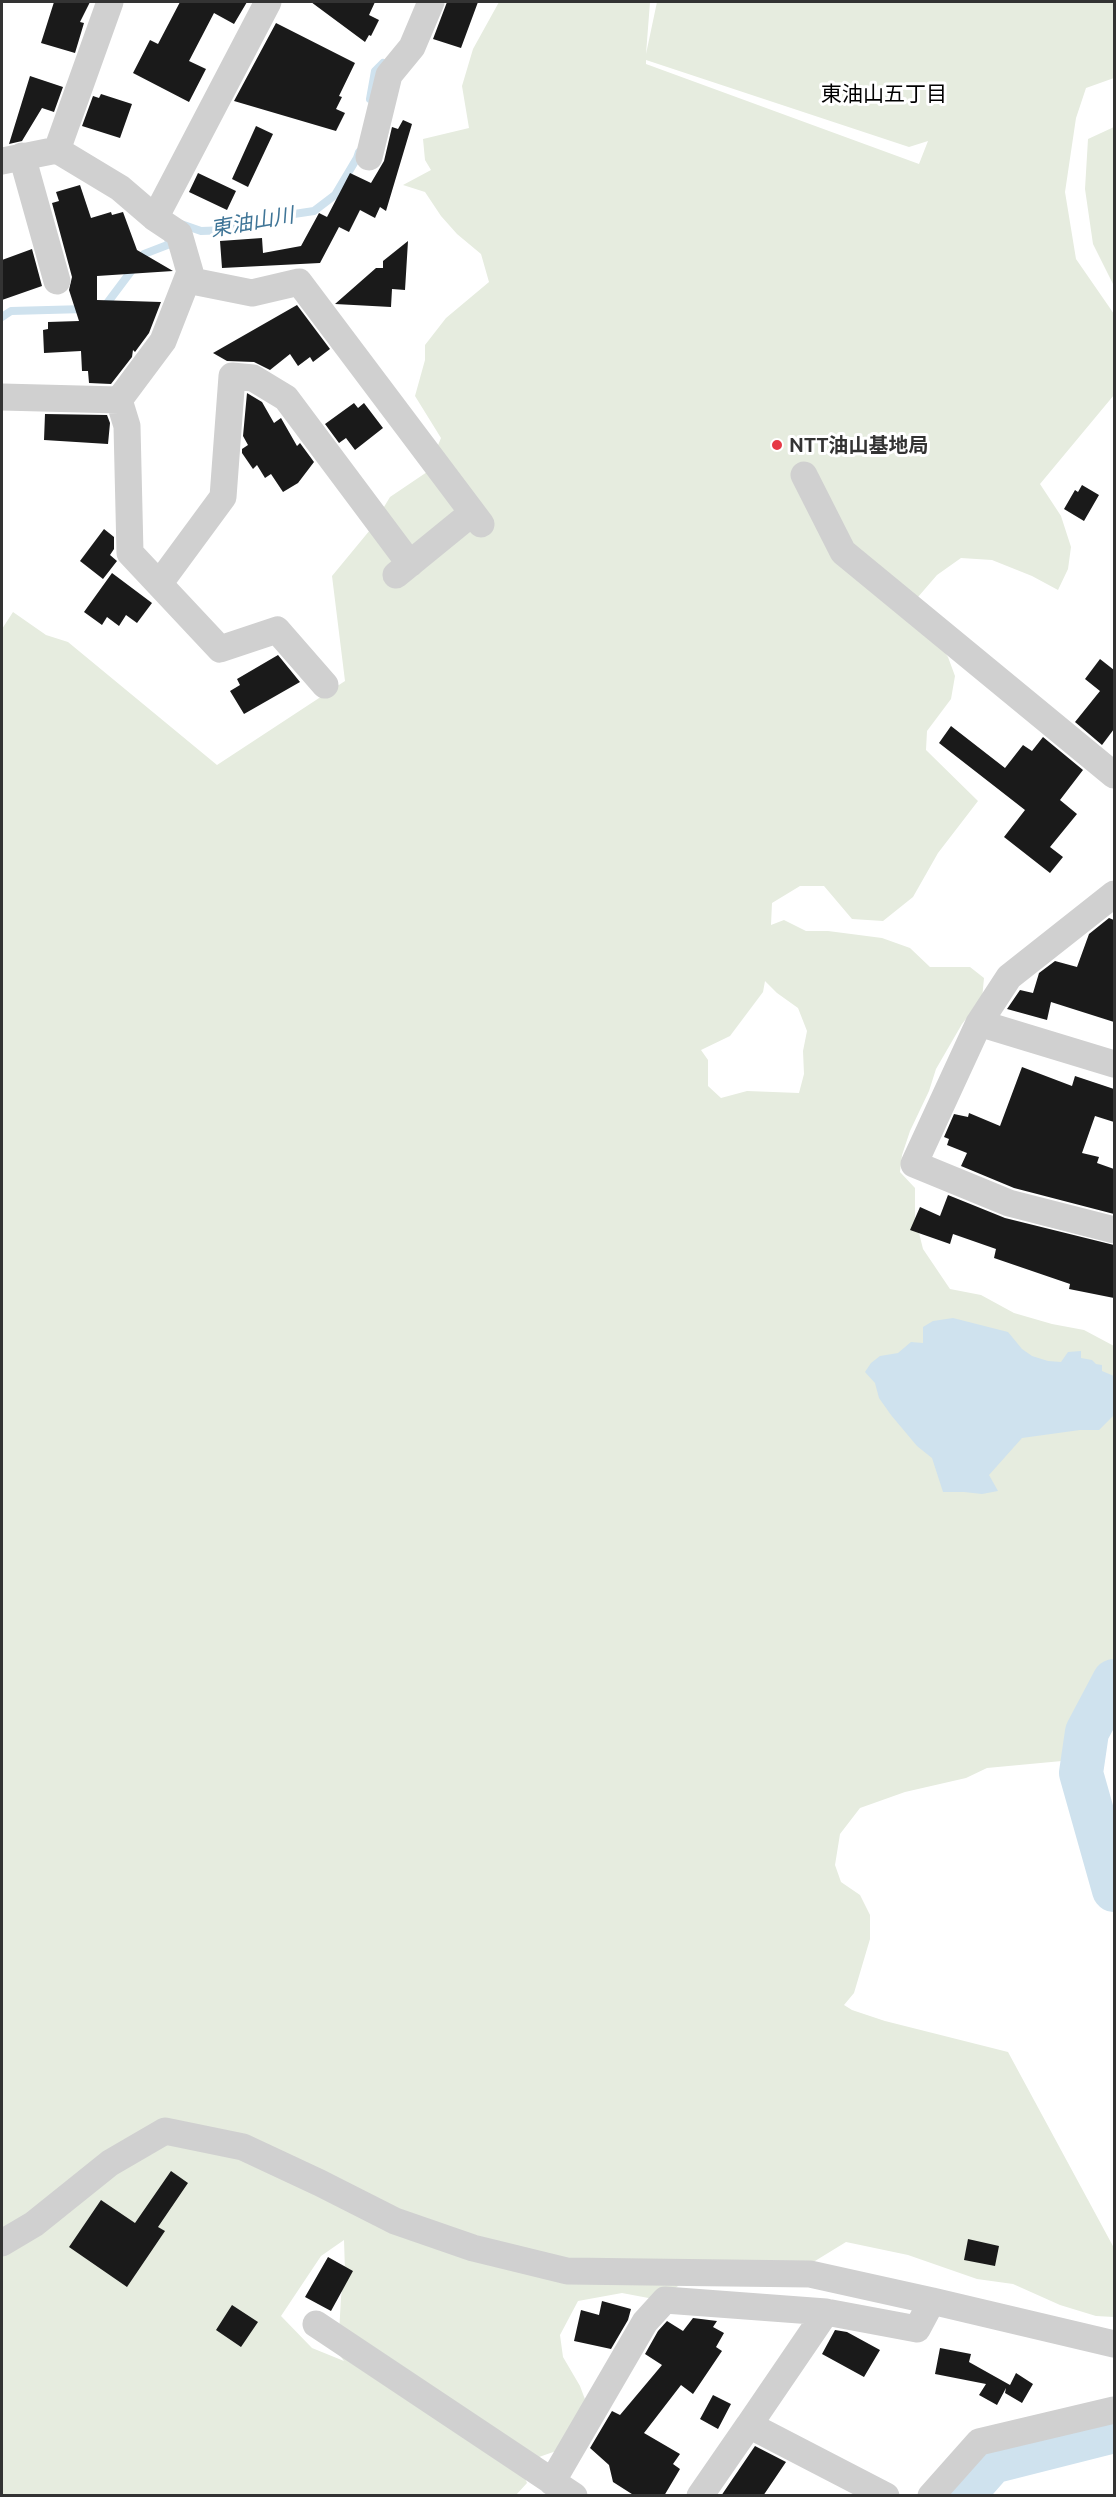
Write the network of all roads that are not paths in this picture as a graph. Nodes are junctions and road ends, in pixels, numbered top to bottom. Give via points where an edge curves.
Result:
1 (110, 2) edge
2 (268, 2) edge
3 (432, 2) edge
4 (57, 150) junction
5 (369, 157) dead end
6 (12, 159) edge
7 (155, 218) junction
8 (187, 280) junction
9 (57, 281) dead end
10 (2, 397) edge
11 (119, 400) junction
12 (804, 475) dead end
13 (159, 584) junction
14 (324, 685) dead end
15 (1114, 775) edge
16 (1114, 894) edge
17 (979, 1023) junction
18 (1114, 1064) edge
19 (1114, 1230) edge
20 (2, 2243) edge
21 (932, 2301) junction
22 (826, 2312) junction
23 (316, 2324) dead end
24 (1114, 2344) edge
25 (1114, 2410) edge
26 (749, 2425) junction
27 (563, 2489) edge
28 (700, 2496) edge
29 (886, 2496) edge
30 (931, 2496) edge

1 - 4 street
2 - 7 street
3 - 5 street via 412,47 389,75
4 - 6 street
4 - 7 street via 120,188
6 - 9 street
7 - 8 street via 180,234 190,272
8 - 11 street via 163,341
8 - 13 street via 252,293 299,282 476,519 403,569 286,398 252,378 232,376 223,497
10 - 11 street
11 - 13 street via 127,426 130,553
12 - 15 street via 843,552
13 - 14 street via 220,649 277,630
16 - 17 street via 1009,977
17 - 18 street
17 - 19 street via 914,1164 1009,1203
20 - 21 street via 34,2224 110,2163 165,2131 243,2147 395,2221 473,2248 567,2271 810,2274
21 - 22 street via 917,2329
21 - 24 street
22 - 26 street
22 - 27 street via 665,2300 645,2322
23 - 27 street
25 - 30 street via 979,2442
26 - 28 street
26 - 29 street

